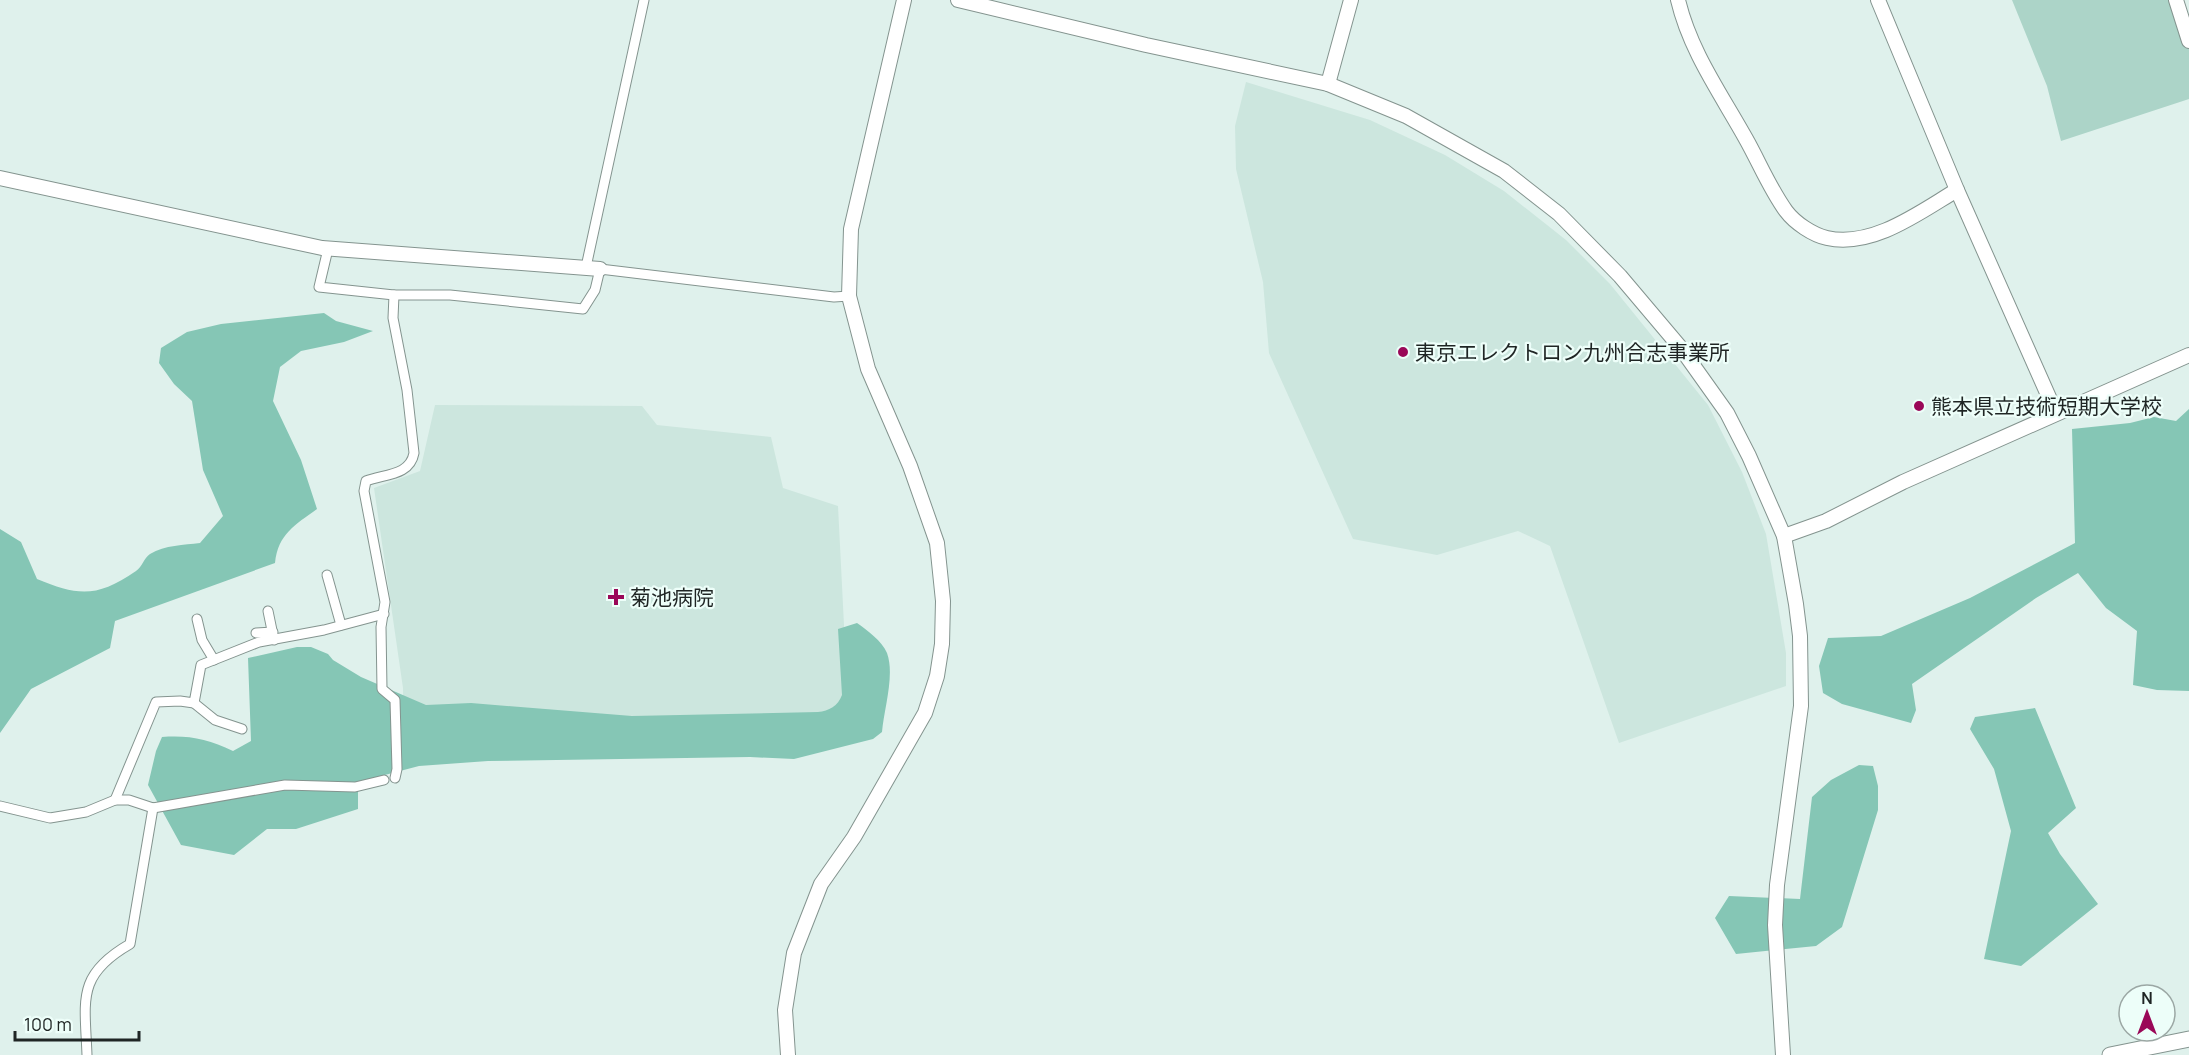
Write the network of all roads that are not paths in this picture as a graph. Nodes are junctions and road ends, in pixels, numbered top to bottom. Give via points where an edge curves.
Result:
1 (644, 0) edge
2 (904, 0) edge
3 (958, 0) edge
4 (1351, 0) edge
5 (1678, 0) edge
6 (1878, 0) edge
7 (2176, 0) edge
8 (2189, 41) edge
9 (1328, 84) junction
10 (0, 178) edge
11 (1957, 190) junction
12 (328, 249) junction
13 (593, 268) junction
14 (394, 295) junction
15 (849, 296) junction
16 (2189, 355) edge
17 (2056, 413) junction
18 (1784, 536) junction
19 (327, 575) dead end
20 (268, 611) dead end
21 (384, 614) junction
22 (197, 619) dead end
23 (341, 625) junction
24 (256, 633) dead end
25 (273, 636) junction
26 (214, 660) junction
27 (194, 703) junction
28 (242, 729) dead end
29 (395, 778) dead end
30 (384, 780) dead end
31 (115, 800) junction
32 (0, 806) edge
33 (153, 808) junction
34 (2189, 1039) edge
35 (87, 1055) edge
36 (788, 1055) edge
37 (1783, 1055) edge
38 (2110, 1055) edge

1 - 13 street
2 - 15 street via 851,229
3 - 9 street
4 - 9 street
5 - 11 street via 1705,69 1787,212 1809,231 1827,238 1853,240 1873,235
6 - 11 street
7 - 8 street
9 - 18 street via 1453,140 1504,171 1559,214 1653,315 1706,382 1749,456
10 - 12 street
11 - 17 street
12 - 13 street
12 - 14 street via 320,287
13 - 14 street via 595,290 583,309 450,295
13 - 15 street
14 - 21 street via 393,318 414,453 405,470 366,481 364,491
15 - 36 street via 868,369 910,466 936,543 944,601 942,644 925,713 854,837 821,884 794,953 785,1010
16 - 17 street
17 - 18 street
18 - 37 street via 1802,663 1796,756 1775,925
19 - 23 street
20 - 25 street
21 - 23 street
21 - 29 street via 382,689 395,700
22 - 26 street via 202,640
23 - 25 street
24 - 25 street
25 - 26 street
26 - 27 street via 201,665
27 - 28 street via 215,720
27 - 31 street via 156,702
30 - 33 street via 355,787 285,785
31 - 32 street via 86,812 50,818
31 - 33 street
33 - 35 street via 130,944 106,957 86,988
34 - 38 main road

